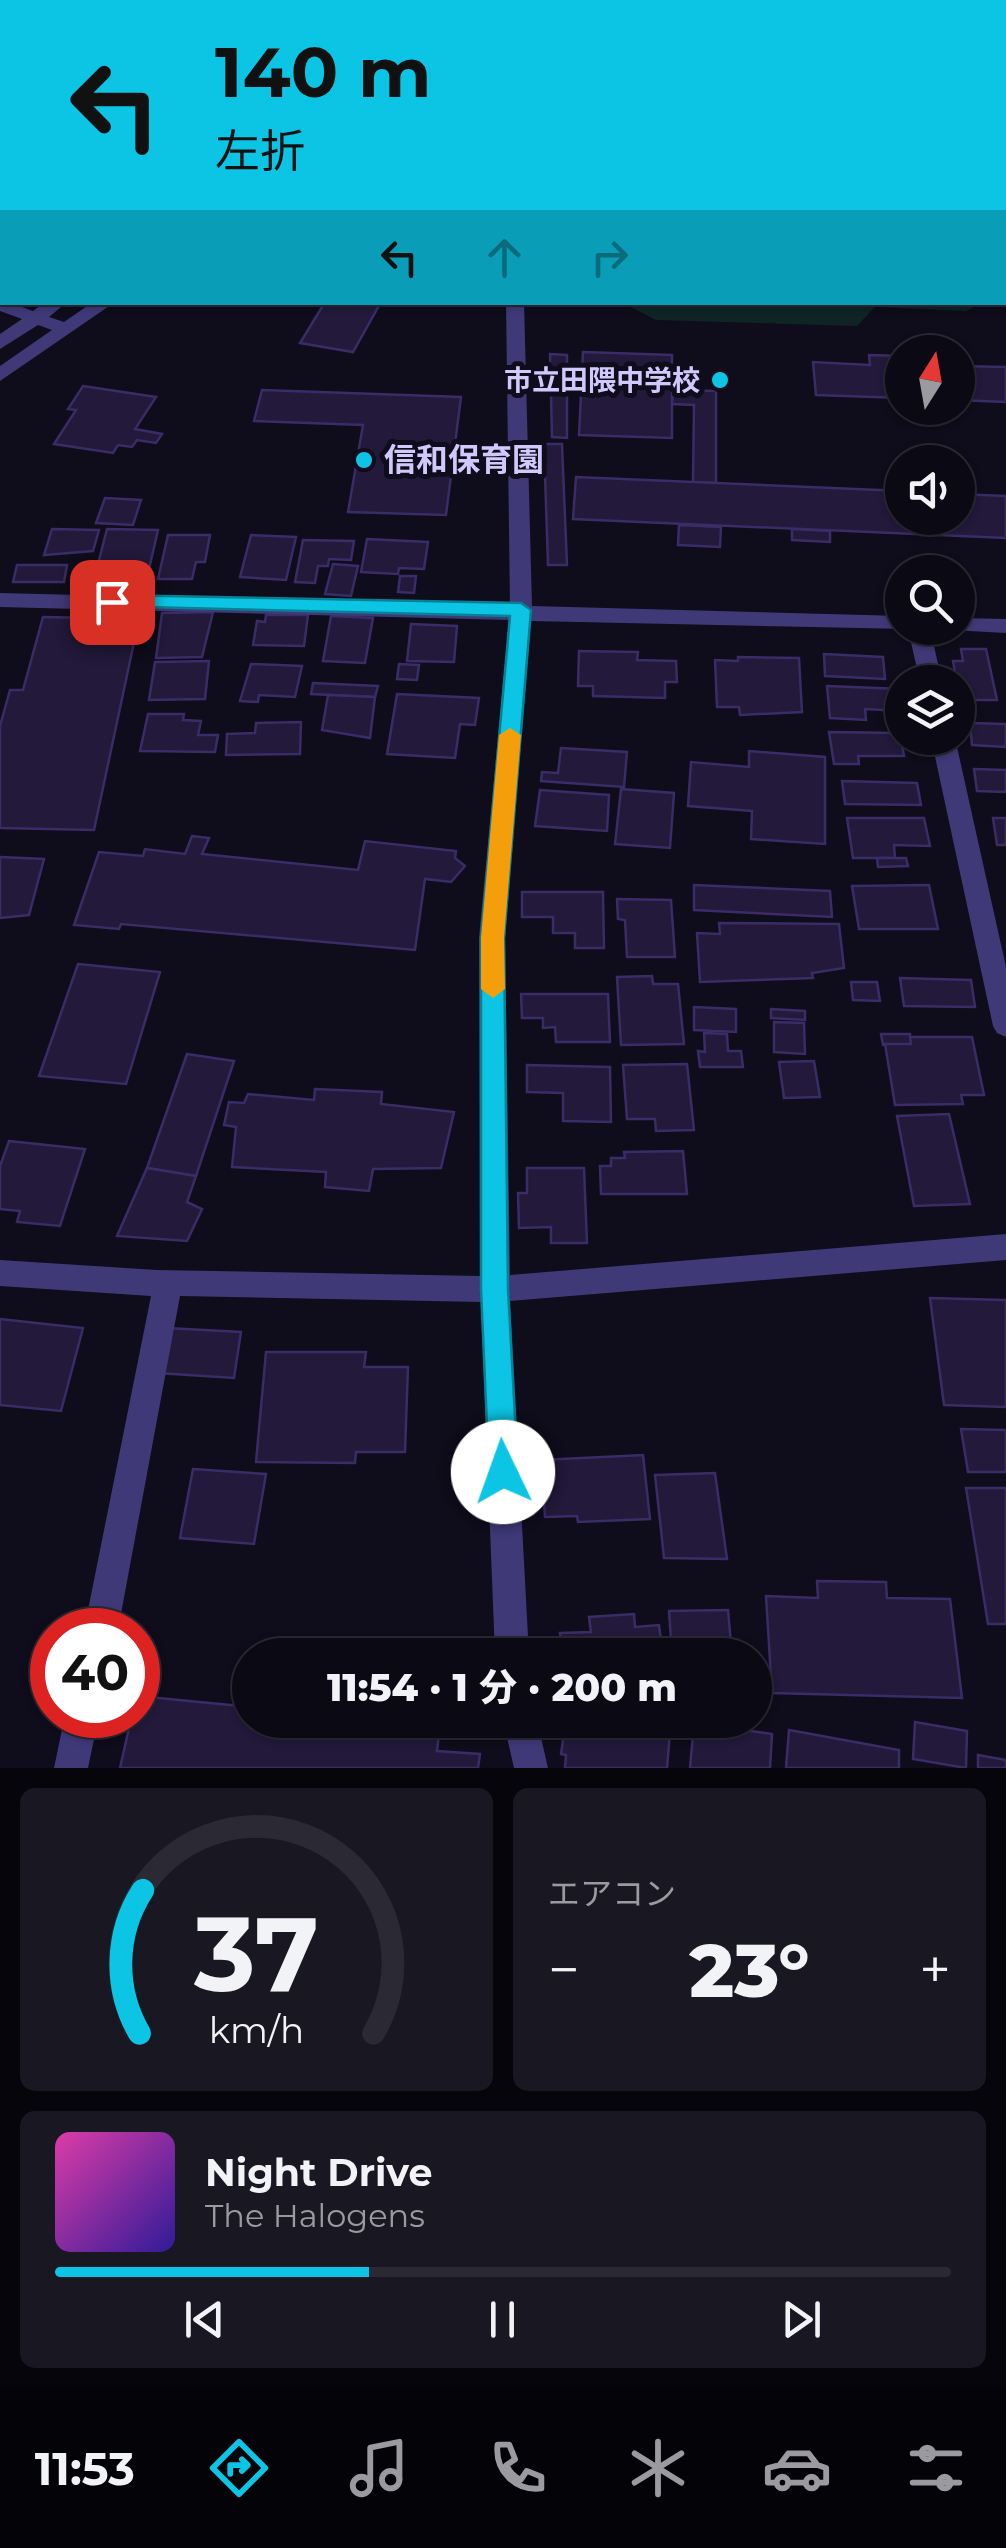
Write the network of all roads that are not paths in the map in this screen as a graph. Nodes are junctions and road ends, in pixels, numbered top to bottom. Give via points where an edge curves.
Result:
1 (0, 305) edge
2 (54, 305) edge
3 (102, 305) edge
4 (514, 305) edge
5 (36, 318) junction
6 (66, 329) junction
7 (0, 343) edge
8 (0, 375) edge
9 (0, 600) edge
10 (521, 610) junction
11 (885, 621) edge
12 (975, 625) edge
13 (1006, 626) edge
14 (947, 755) edge
15 (1006, 1026) edge
16 (1006, 1248) edge
17 (0, 1273) edge
18 (168, 1283) junction
19 (494, 1289) junction
20 (105, 1608) edge
21 (511, 1638) edge
22 (77, 1738) edge
23 (524, 1738) edge
24 (71, 1768) edge
25 (531, 1768) edge

1 - 5 street
2 - 5 street
3 - 6 street
4 - 10 street
5 - 6 street
5 - 7 street
6 - 8 street
9 - 10 street
10 - 11 street
10 - 19 street via 492,938
12 - 13 street
14 - 15 street
16 - 19 street
17 - 18 street
18 - 19 street
18 - 20 street
19 - 21 street
22 - 24 street
23 - 25 street

